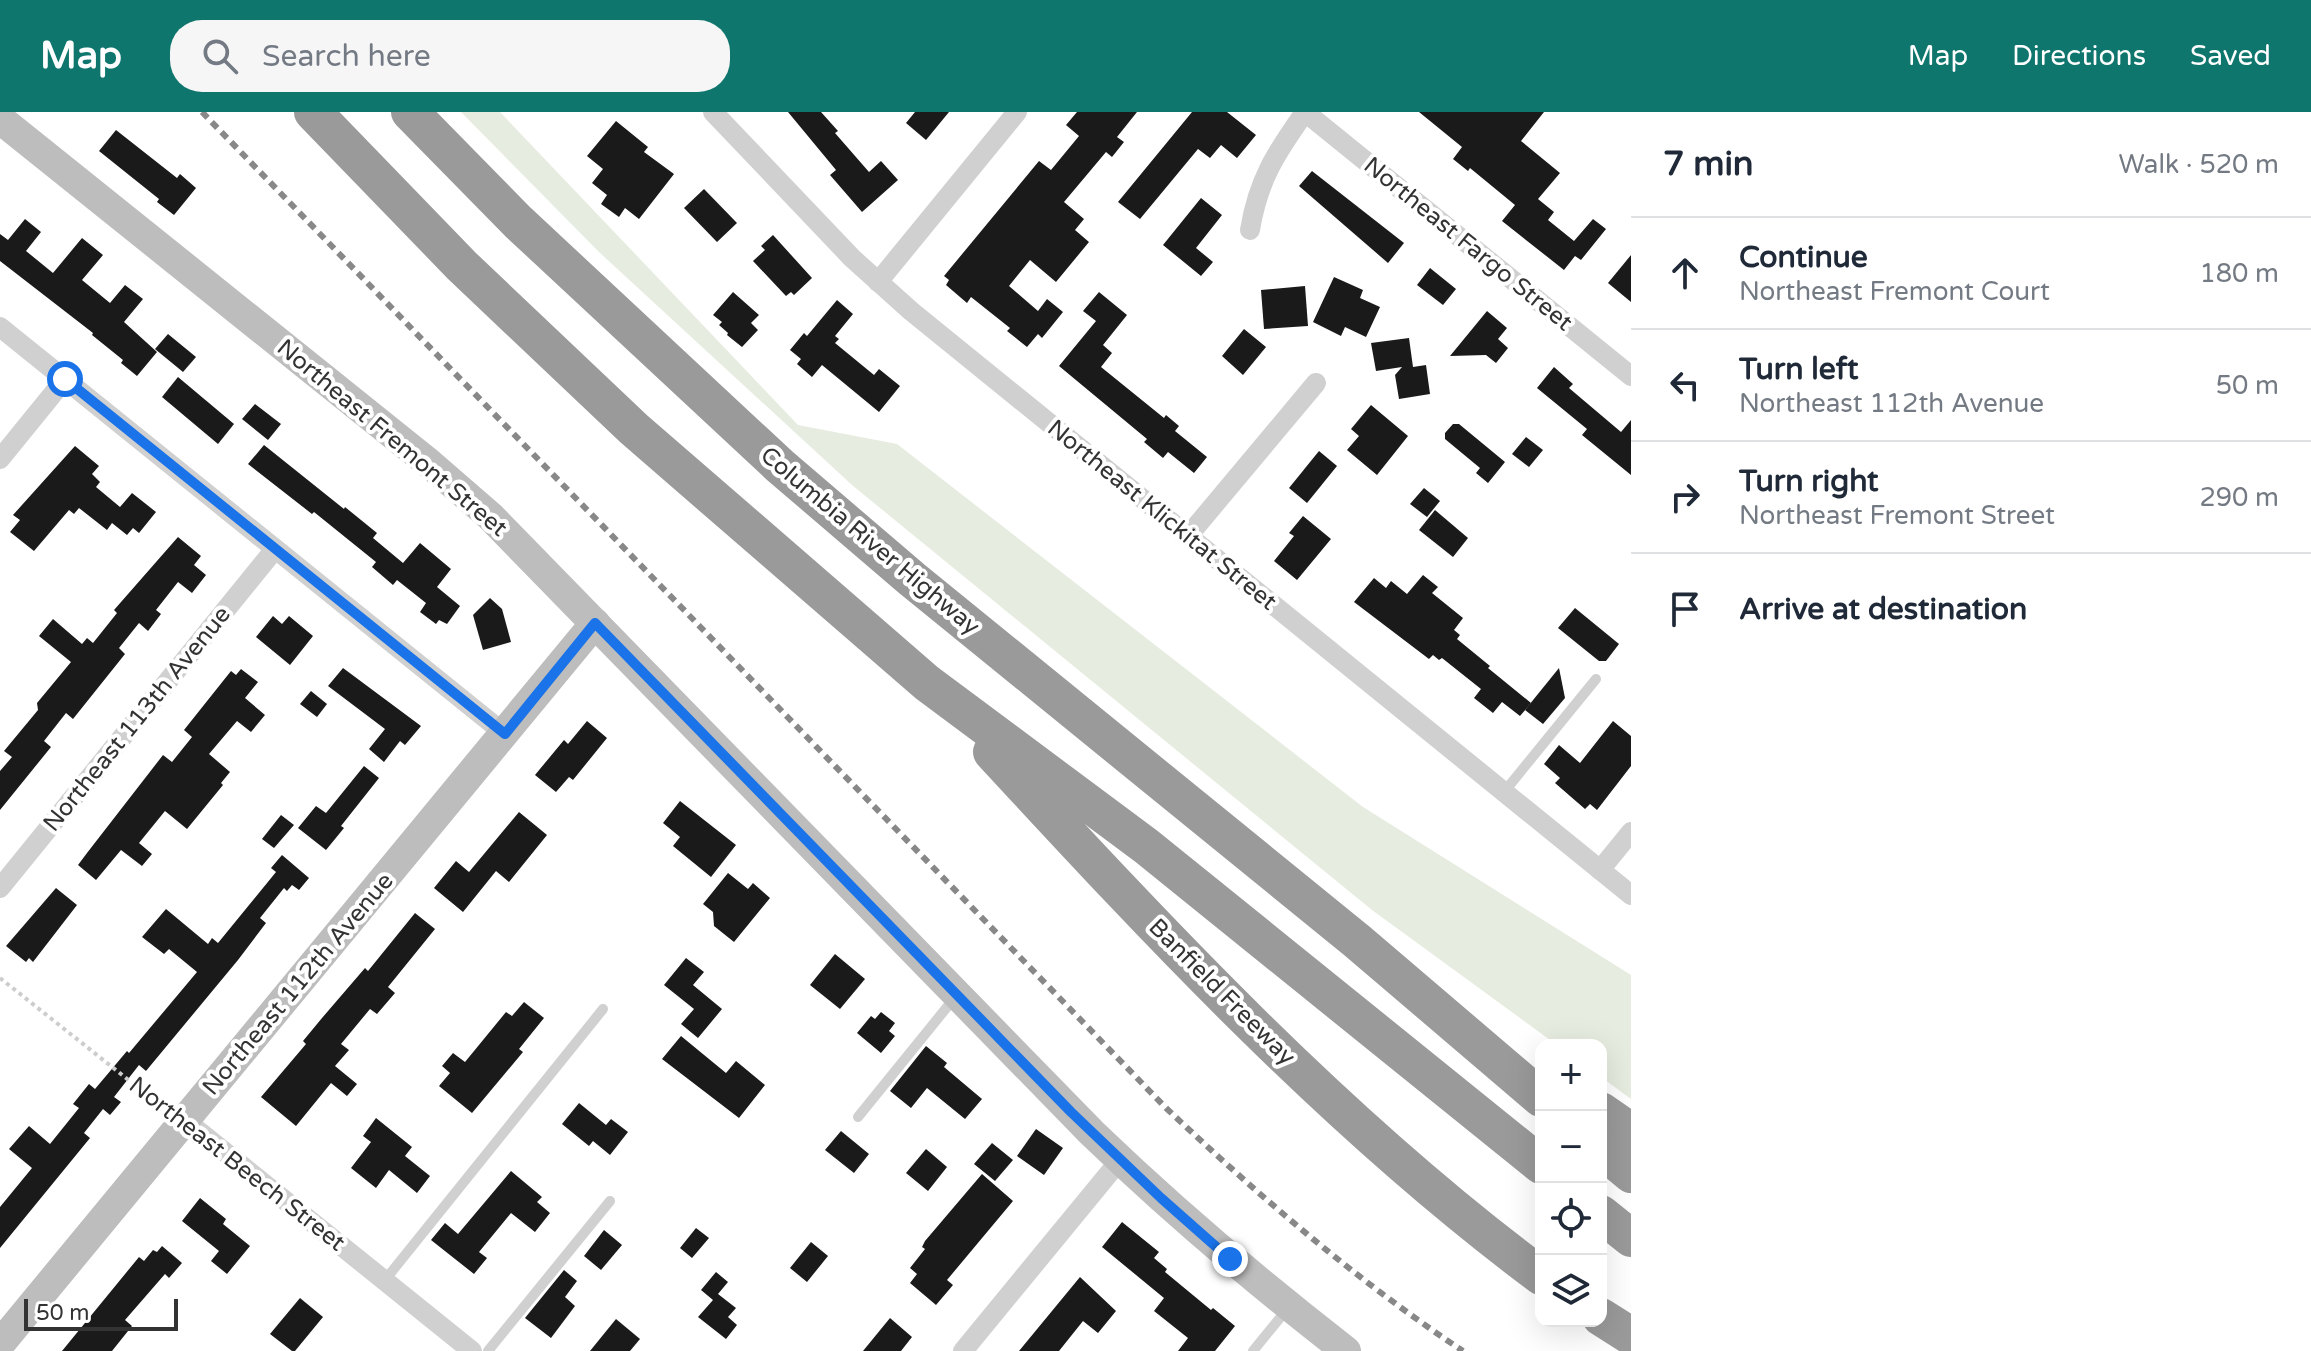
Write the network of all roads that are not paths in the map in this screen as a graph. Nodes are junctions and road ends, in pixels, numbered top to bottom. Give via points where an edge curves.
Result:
1 (313, 112) edge
2 (410, 112) edge
3 (713, 112) edge
4 (1017, 112) edge
5 (1305, 112) edge
6 (0, 119) edge
7 (1250, 230) dead end
8 (878, 282) junction
9 (0, 327) edge
10 (1631, 376) edge
11 (65, 379) junction
12 (1316, 383) dead end
13 (0, 459) edge
14 (1188, 536) junction
15 (275, 549) junction
16 (595, 623) junction
17 (1596, 679) dead end
18 (927, 683) junction
19 (505, 734) junction
20 (1504, 792) junction
21 (1631, 832) edge
22 (1600, 870) junction
23 (0, 888) edge
24 (1631, 895) edge
25 (1357, 941) junction
26 (957, 994) junction
27 (603, 1009) dead end
28 (1535, 1066) edge
29 (1535, 1093) edge
30 (1607, 1115) edge
31 (858, 1117) dead end
32 (185, 1120) junction
33 (1631, 1132) edge
34 (1607, 1154) edge
35 (1120, 1160) junction
36 (1535, 1160) edge
37 (1631, 1174) edge
38 (610, 1201) dead end
39 (1607, 1219) edge
40 (1631, 1238) edge
41 (1535, 1271) edge
42 (385, 1280) junction
43 (1289, 1306) junction
44 (1607, 1321) edge
45 (1631, 1336) edge
46 (0, 1344) edge
47 (472, 1351) edge
48 (488, 1351) edge
49 (963, 1351) edge
50 (1253, 1351) edge
51 (1346, 1351) edge

1 - 18 highway via 451,255 612,409
2 - 25 highway, Columbia River Highway via 518,222 780,466
3 - 8 street, Northeast Klickitat Street
4 - 8 street
5 - 7 street via 1265,173
5 - 10 street, Northeast Fargo Street
6 - 16 main road, Northeast Fremont Street via 439,471
8 - 14 street, Northeast Klickitat Street
9 - 11 street
11 - 13 street
11 - 15 street
12 - 14 street
14 - 20 street, Northeast Klickitat Street
15 - 19 street
15 - 23 street, Northeast 113th Avenue
16 - 19 main road, Northeast 112th Avenue
16 - 26 main road, Northeast Fremont Street
17 - 20 lane
18 - 36 highway via 1146,846
18 - 41 highway, Banfield Freeway via 1262,1033 1406,1169
19 - 32 main road, Northeast 112th Avenue
20 - 22 street, Northeast Klickitat Street
21 - 22 street
22 - 24 street, Northeast Klickitat Street
25 - 28 highway
25 - 29 highway
26 - 31 lane
26 - 35 main road, Northeast Fremont Street
27 - 42 lane
30 - 33 highway
32 - 42 street, Northeast Beech Street
32 - 46 main road, Northeast 112th Avenue
34 - 37 highway
35 - 43 main road, Northeast Fremont Street
35 - 49 street
38 - 48 lane
39 - 40 highway
42 - 47 street, Northeast Beech Street
43 - 50 lane
43 - 51 main road, Northeast Fremont Street
44 - 45 highway

